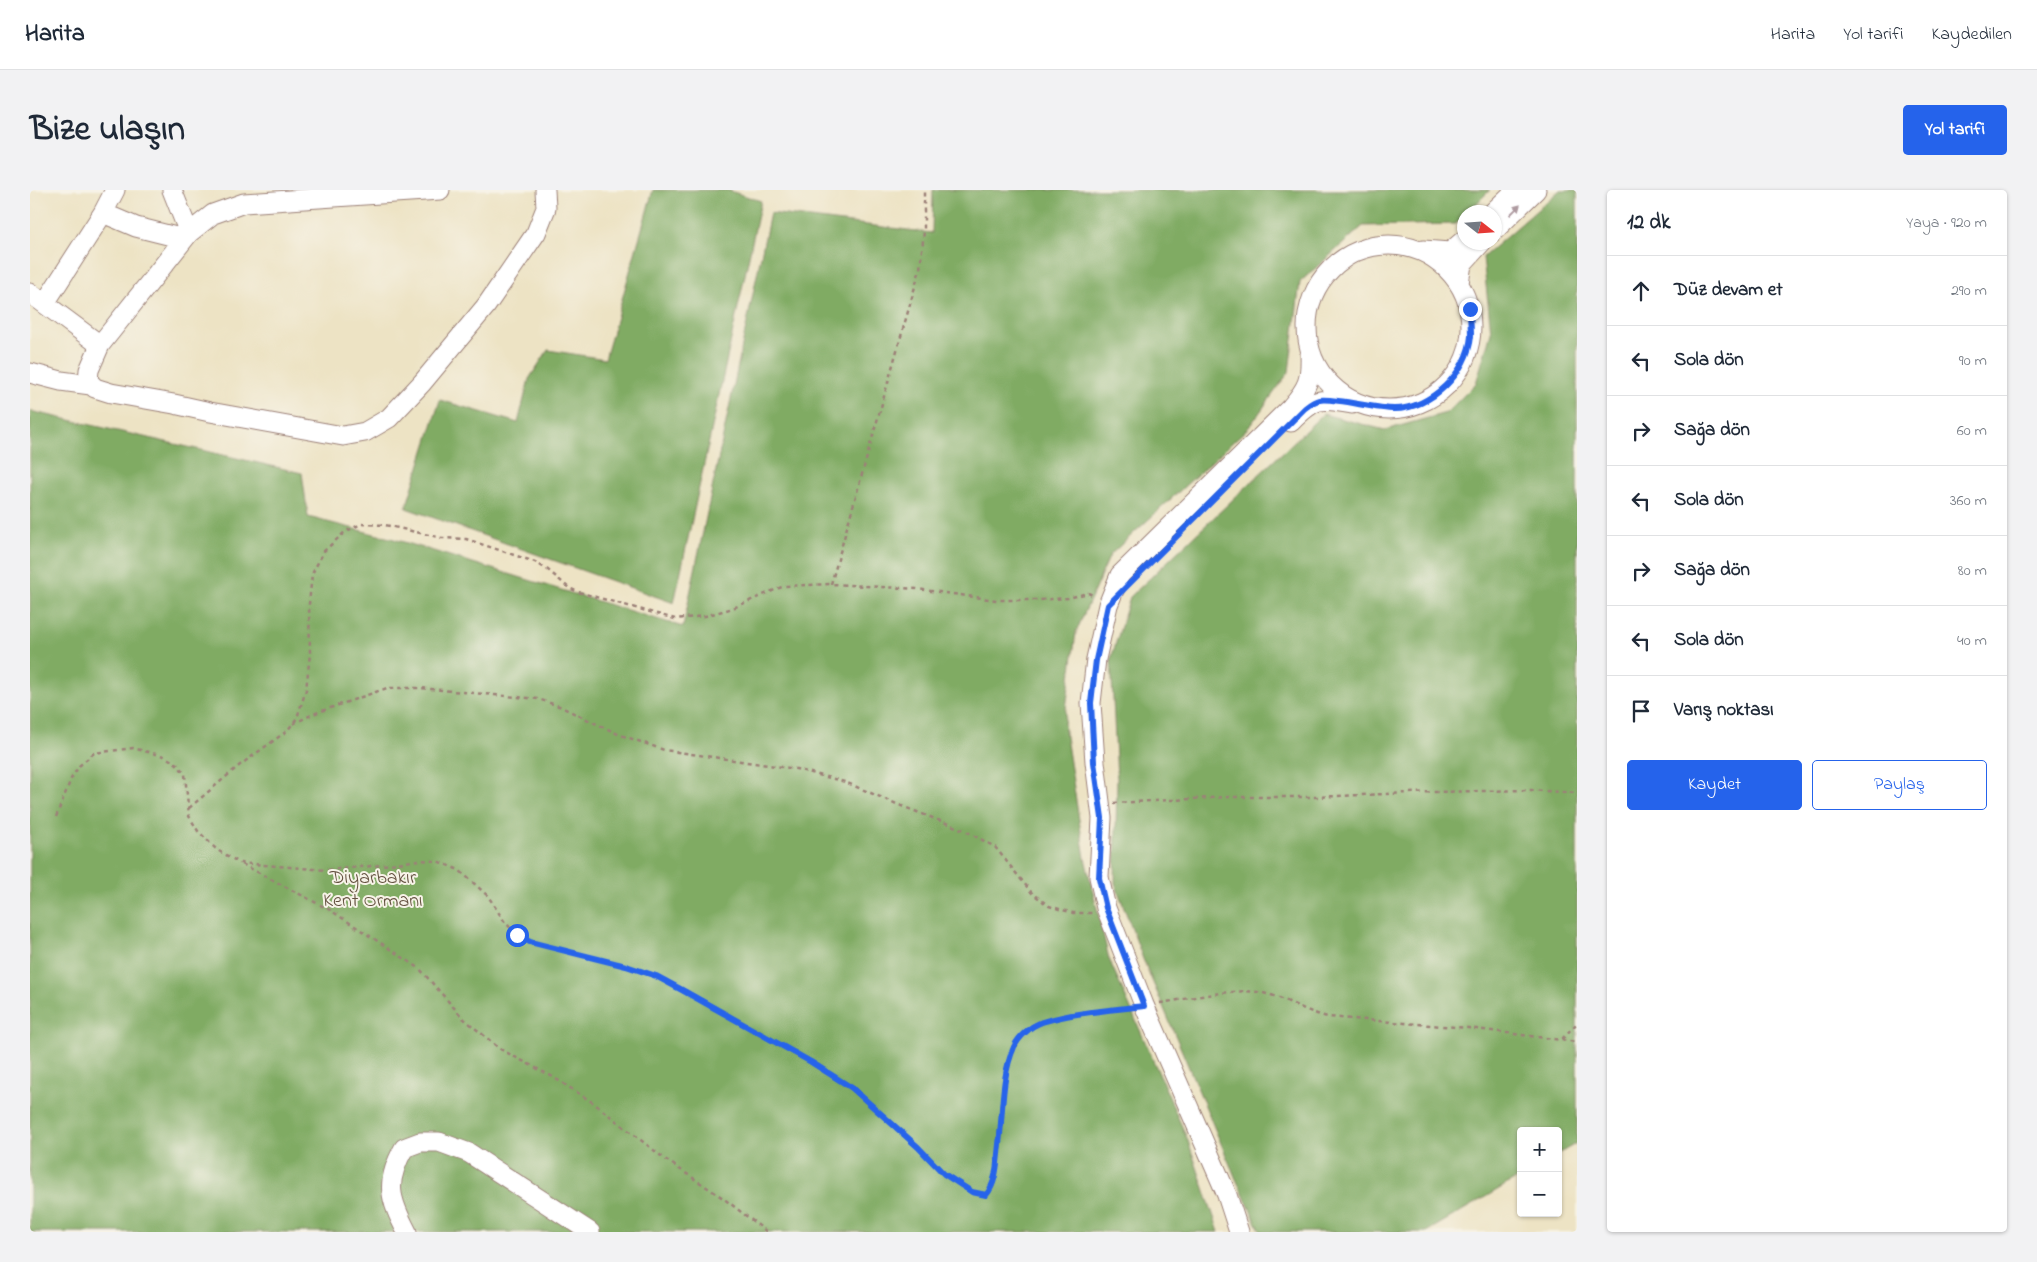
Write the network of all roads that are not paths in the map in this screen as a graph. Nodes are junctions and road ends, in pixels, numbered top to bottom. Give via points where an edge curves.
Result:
1 (116, 190) edge
2 (172, 190) edge
3 (440, 190) edge
4 (545, 190) edge
5 (1516, 190) edge
6 (1536, 190) edge
7 (1500, 205) edge
8 (103, 213) junction
9 (1502, 222) edge
10 (187, 236) junction
11 (1457, 246) edge
12 (1419, 250) junction
13 (1475, 250) edge
14 (1459, 283) junction
15 (38, 298) edge
16 (100, 345) junction
17 (1310, 354) junction
18 (30, 374) edge
19 (91, 385) junction
20 (1369, 408) junction
21 (1108, 605) junction
22 (407, 1232) edge
23 (590, 1232) edge
24 (1239, 1232) edge

1 - 8 lane
2 - 10 lane
3 - 10 lane via 244,203 213,214
4 - 19 lane via 546,208 536,233 486,306 390,418 365,432 343,436 296,428 111,393
5 - 7 lane
9 -> 6 lane
8 - 10 lane via 136,226
8 - 15 lane
10 - 16 lane
11 - 12 lane via 1450,252
12 - 14 lane via 1442,263
12 - 17 lane via 1393,244 1366,247 1342,259 1323,277 1310,301 1306,327
13 - 14 lane via 1462,264
14 - 20 lane via 1470,309 1471,337 1463,364 1446,386 1423,402 1396,410
15 - 16 lane
16 - 19 lane via 89,370
17 - 20 lane via 1323,377 1343,396
17 - 21 lane via 1311,374 1306,389 1120,576
18 - 19 lane
20 - 21 lane via 1327,399 1317,400 1305,408
21 - 24 lane via 1091,703 1094,762 1102,818 1099,878 1106,908 1144,1006 1227,1195
22 - 23 lane via 390,1188 394,1166 404,1148 420,1142 439,1142 469,1153

